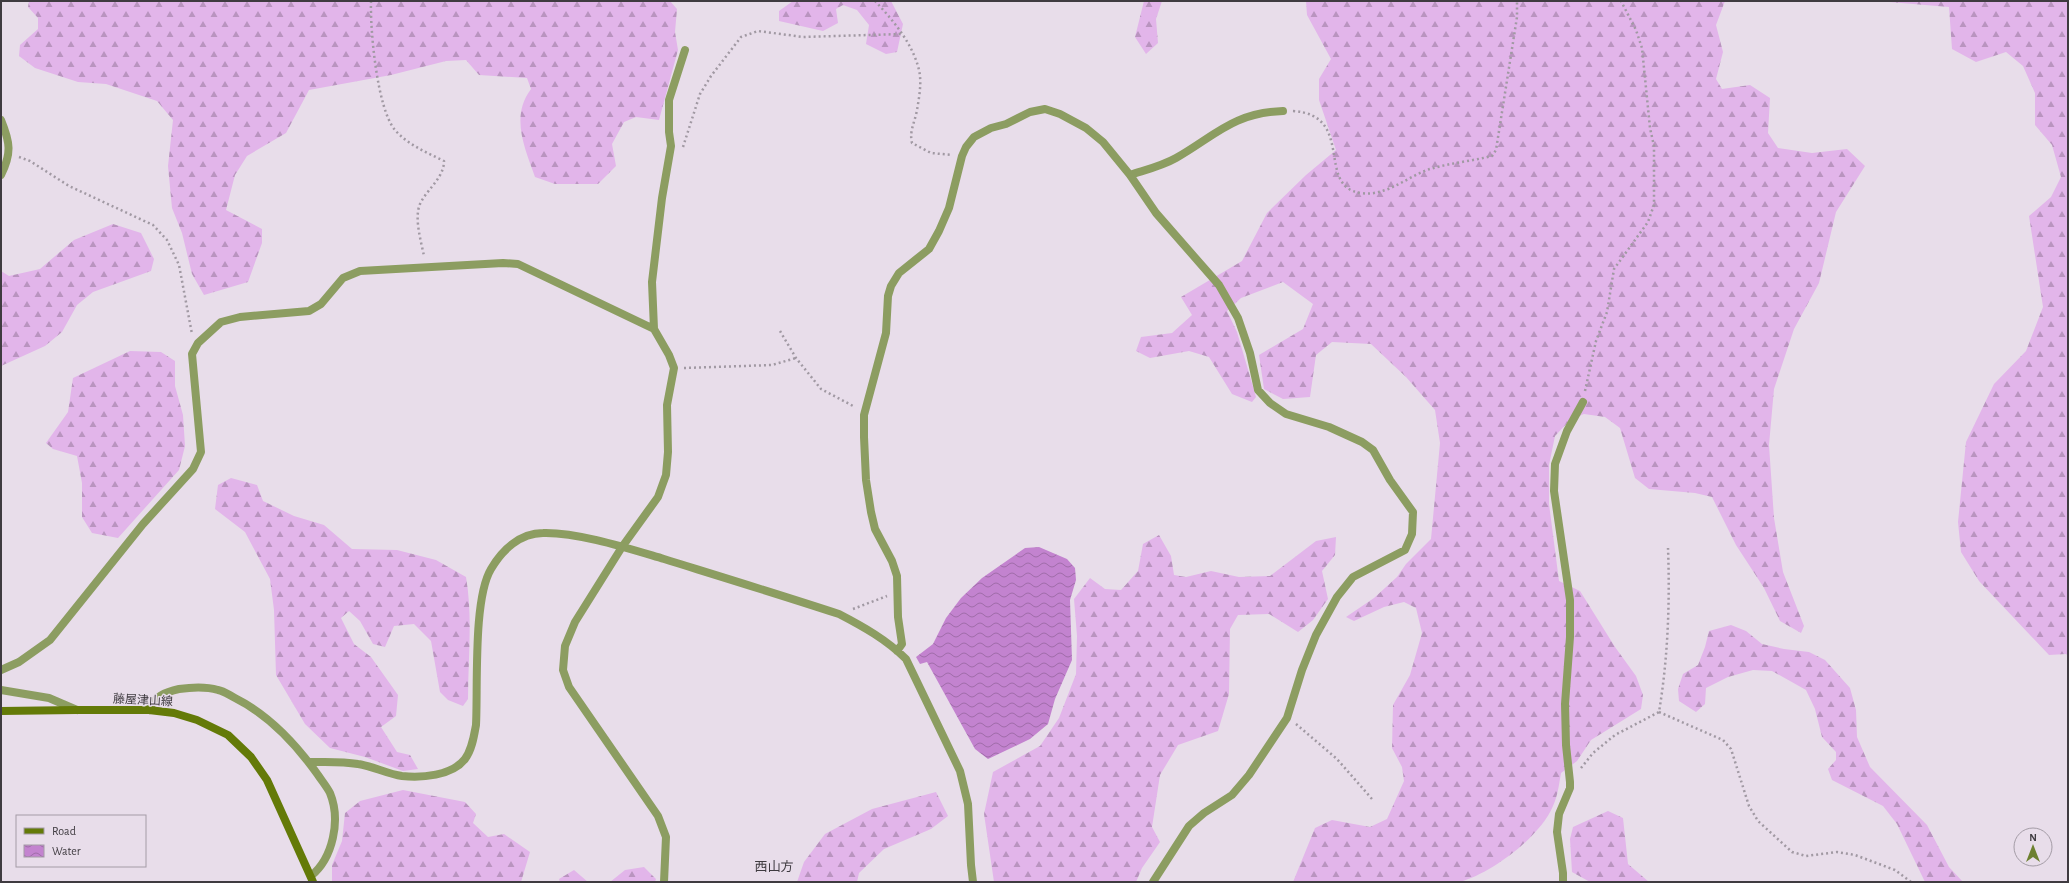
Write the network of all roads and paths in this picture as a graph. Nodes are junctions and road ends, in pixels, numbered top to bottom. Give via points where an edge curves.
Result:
1 (371, 1) edge
2 (875, 1) edge
3 (1517, 1) edge
4 (1621, 1) edge
5 (902, 34) junction
6 (685, 50) dead end
7 (1283, 111) joint
8 (1, 120) edge
9 (1, 132) edge
10 (8, 138) junction
11 (682, 151) dead end
12 (9, 156) junction
13 (962, 156) junction
14 (1, 175) edge
15 (1130, 175) junction
16 (428, 268) junction
17 (654, 329) junction
18 (780, 331) dead end
19 (198, 343) junction
20 (796, 358) junction
21 (674, 368) junction
22 (1583, 402) joint
23 (864, 415) junction
24 (622, 547) junction
25 (1668, 548) dead end
26 (898, 591) junction
27 (840, 614) junction
28 (898, 651) junction
29 (1, 670) edge
30 (1, 690) edge
31 (77, 710) junction
32 (149, 710) junction
33 (1, 711) edge
34 (1659, 712) junction
35 (1287, 718) junction
36 (309, 762) junction
37 (1570, 782) junction
38 (1372, 799) dead end
39 (312, 879) edge
40 (664, 882) edge
41 (973, 882) edge
42 (1153, 882) edge
43 (1563, 882) edge
44 (1911, 882) edge

1 - 16 path via 370,23 385,110 394,128 406,141 444,161 444,169 420,204 418,216
2 - 5 path
3 - 7 path via 1517,17 1496,150 1492,156 1429,169 1379,192 1362,193 1349,189 1340,178 1327,129 1321,120 1310,113
4 - 22 path via 1642,48 1654,146 1654,205 1648,222 1614,269 1607,312 1596,341
5 - 11 path via 803,37 758,31 741,37 700,94
5 - 13 path via 919,70 917,112 910,136 912,143 931,152
6 - 17 street via 669,100 671,146 653,269
7 - 15 street via 1250,115 1224,126 1176,158
8 - 10 street
9 - 10 street
10 - 12 street
12 - 14 street
12 - 19 path via 30,161 69,186 153,225 167,240 179,265 193,335
13 - 15 street via 974,137 1030,112 1045,109 1086,128 1103,142
13 - 23 street via 949,208 930,249 898,273 891,286 886,333
15 - 35 street via 1156,213 1219,285 1238,318 1250,353 1258,390 1270,403 1286,414 1329,427 1373,450 1413,512 1412,534 1404,550 1364,569 1353,577 1337,597 1307,656
16 - 17 street via 518,264
16 - 19 street via 360,272 343,278 321,304 309,311 240,317 221,322
17 - 21 street
18 - 20 path
19 - 29 street via 192,354 192,367 201,452 194,469 143,524 50,640 19,662
20 - 21 path via 772,365
20 - 23 path via 821,389
21 - 24 street via 667,405 666,475 658,497
22 - 37 street via 1567,431 1555,464 1554,492 1570,600 1565,704
23 - 26 street via 866,480 871,512 875,529 898,576
24 - 27 street
24 - 36 street via 542,532 511,544 491,570 482,596 476,724 465,759 454,768 434,775 401,776 359,764 337,761
24 - 40 street via 575,622 565,646 563,670 569,687 658,816 666,837
25 - 34 path via 1665,675
26 - 27 path
26 - 28 street via 902,644
27 - 28 street via 866,628
28 - 41 street via 906,659 960,771 968,804
30 - 31 street via 49,698
31 - 32 main road, 藤屋津山線
31 - 33 main road, 藤屋津山線
32 - 36 street via 153,701 170,691 192,687 219,690 245,703 276,725
32 - 39 main road, 藤屋津山線 via 174,713 197,720 228,735 251,757 267,780
34 - 37 path via 1615,735 1594,752
34 - 44 path via 1723,740 1731,749 1748,806 1758,821 1792,852 1806,856 1837,852 1855,855 1895,870
35 - 38 path via 1337,759
35 - 42 street via 1249,775 1232,795 1189,826
36 - 39 street via 330,792 336,814 329,854
37 - 43 street via 1570,788 1558,814 1557,832

